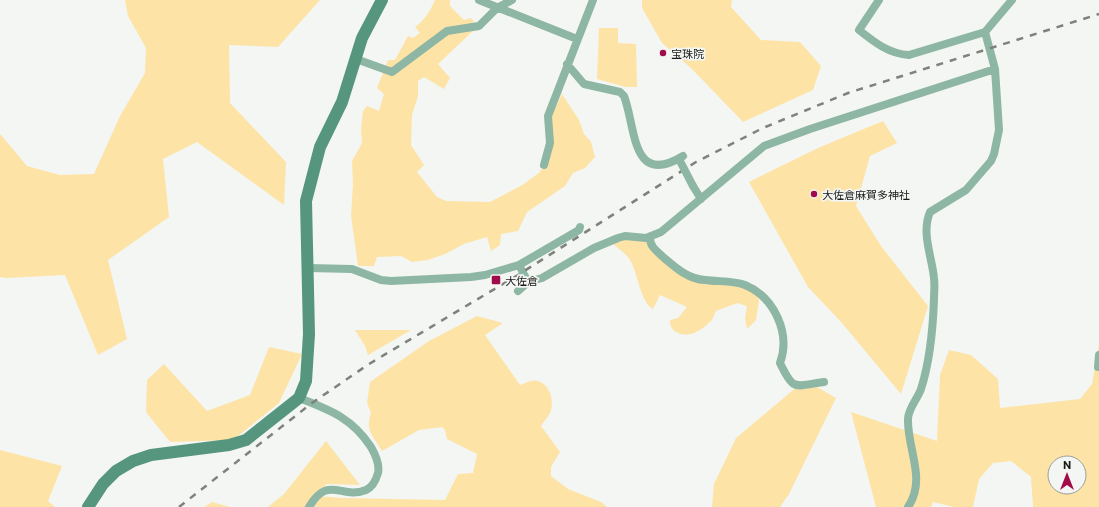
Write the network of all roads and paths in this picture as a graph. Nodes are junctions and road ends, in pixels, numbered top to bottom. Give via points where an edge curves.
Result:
1 (382, 0) edge
2 (479, 0) edge
3 (512, 0) edge
4 (592, 0) edge
5 (879, 0) edge
6 (1012, 0) edge
7 (497, 8) junction
8 (985, 32) junction
9 (577, 39) junction
10 (356, 59) junction
11 (567, 64) junction
12 (995, 69) junction
13 (544, 165) dead end
14 (701, 199) junction
15 (580, 227) dead end
16 (650, 238) junction
17 (519, 265) junction
18 (308, 268) junction
19 (528, 282) junction
20 (518, 291) dead end
21 (1099, 355) edge
22 (1098, 367) edge
23 (824, 382) dead end
24 (299, 398) junction
25 (88, 507) edge
26 (310, 507) edge
27 (908, 507) edge

1 - 10 street via 362,38
2 - 7 street
3 - 7 street
4 - 9 street
5 - 8 street via 859,30 888,51 900,55 909,55
6 - 8 street
7 - 9 street
7 - 10 street via 478,26 447,31 392,72
8 - 12 street
9 - 11 street
10 - 18 street via 342,102 320,147 306,201
11 - 13 street via 548,116 550,143
11 - 14 street, bridge via 584,84 620,92 624,96 633,135 647,160 658,166 681,159
12 - 14 street via 764,146
12 - 27 street via 999,130 991,161 966,190 930,212 928,217 926,234 934,278 934,314 921,390 908,417 909,443 916,464 917,487
14 - 16 street
15 - 17 street via 580,230
16 - 19 street via 618,238 594,248 542,278
16 - 23 street via 654,249 691,277 739,283 761,294 781,325 784,354 780,363 789,382 796,385
17 - 18 street via 471,277 391,281 352,269
17 - 19 street
18 - 24 street via 308,359 306,381
19 - 20 street
21 - 22 street
24 - 25 street via 246,440 229,445 150,455 133,461 116,471 103,484
24 - 26 street via 335,413 361,432 376,456 378,470 375,482 366,490 326,490 316,495

